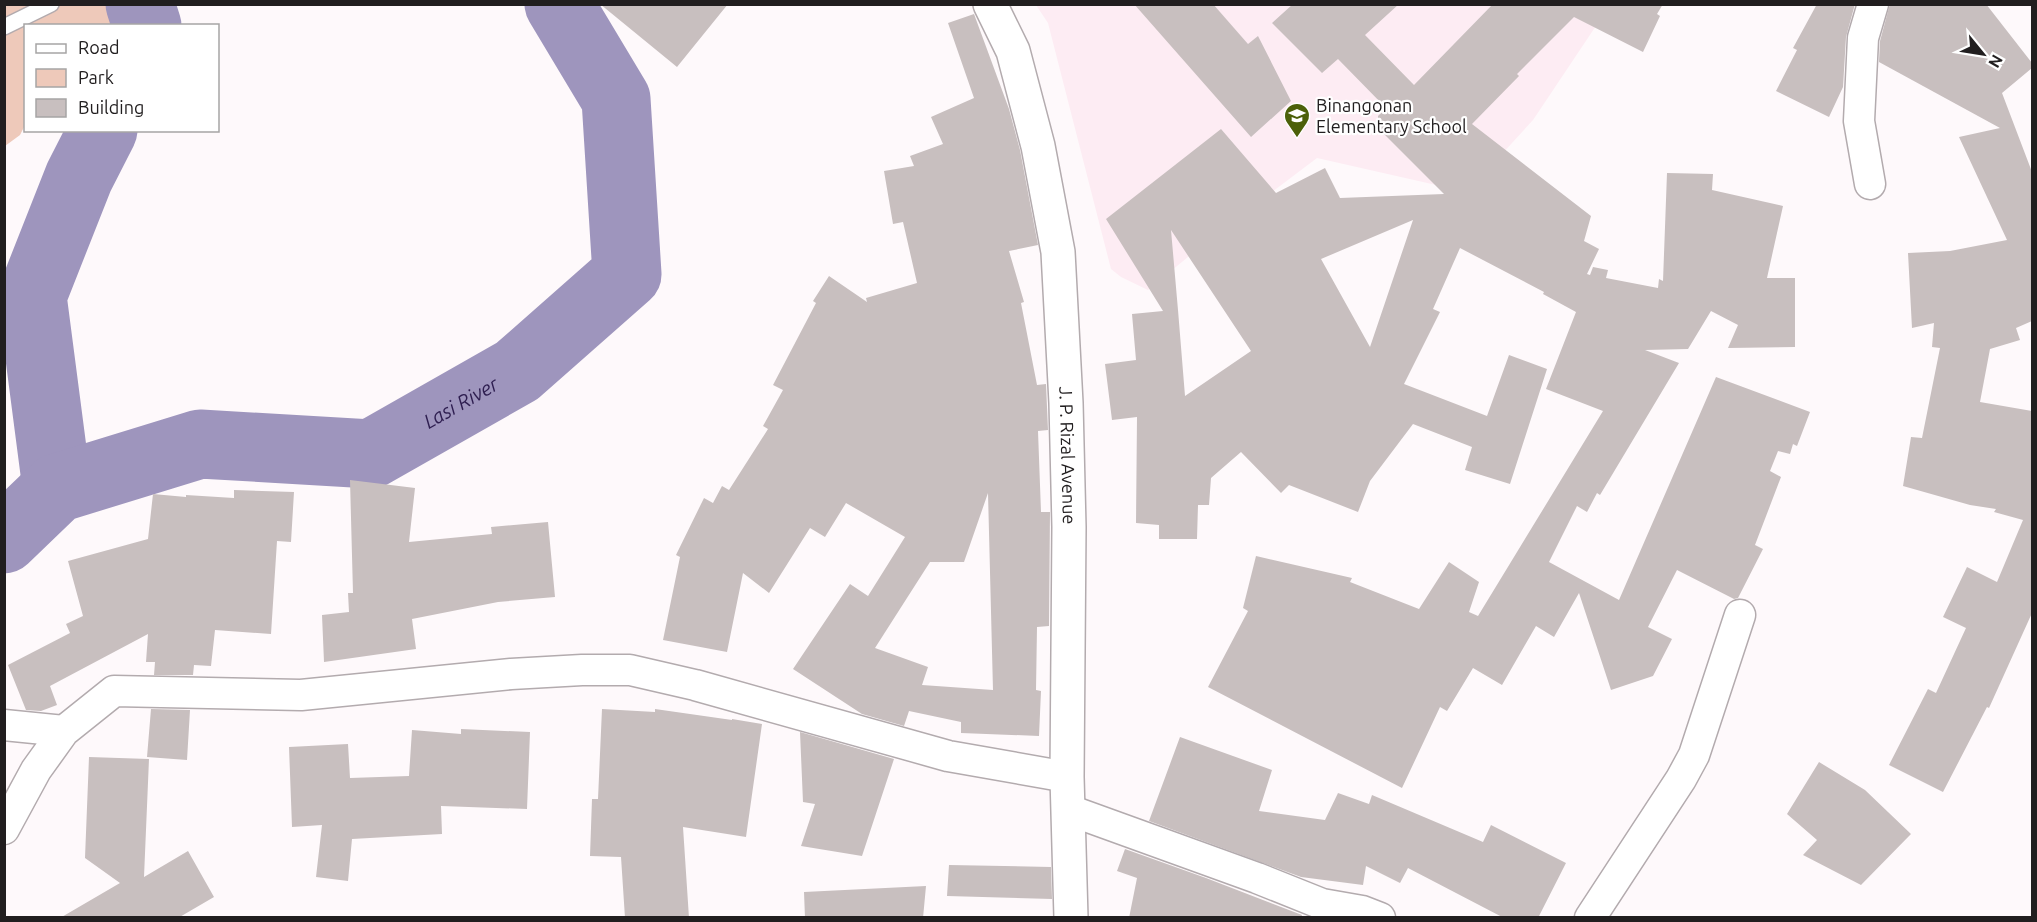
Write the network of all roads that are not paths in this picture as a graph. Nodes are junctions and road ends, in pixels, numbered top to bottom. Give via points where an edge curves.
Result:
1 (51, 4) edge
2 (990, 4) edge
3 (1874, 4) edge
4 (4, 27) edge
5 (1870, 184) dead end
6 (1740, 615) dead end
7 (4, 725) edge
8 (64, 731) junction
9 (1067, 777) junction
10 (1069, 810) junction
11 (4, 829) edge
12 (1071, 918) edge
13 (1380, 918) edge
14 (1590, 918) edge

1 - 4 lane
2 - 9 main road, J. P. Rizal Avenue via 1012,51 1038,147 1058,252 1069,527
3 - 5 street via 1863,38 1859,121
6 - 14 street via 1694,755
7 - 8 street
8 - 9 street via 114,691 301,695 512,674 630,670 948,756
8 - 11 street via 36,770
9 - 10 main road, J. P. Rizal Avenue
10 - 12 main road, J. P. Rizal Avenue
10 - 13 street via 1322,904

